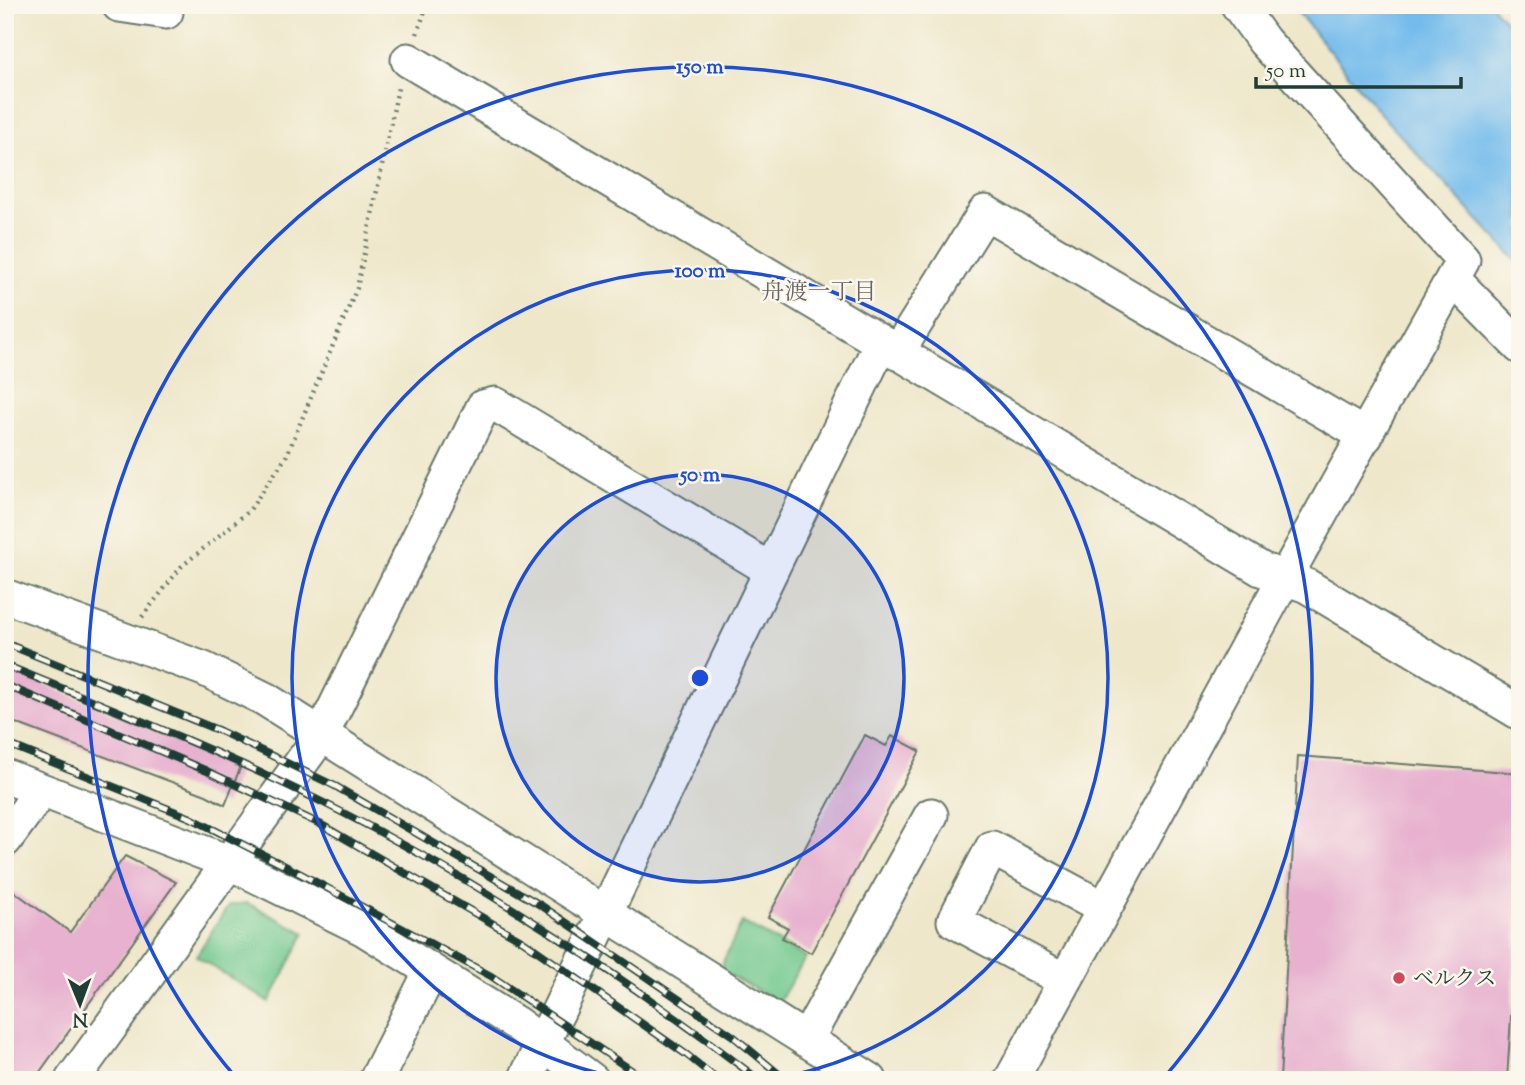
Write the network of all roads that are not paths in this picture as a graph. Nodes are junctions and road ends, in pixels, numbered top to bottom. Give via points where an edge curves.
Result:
1 (119, 5) edge
2 (1238, 5) edge
3 (166, 12) dead end
4 (408, 60) road end
5 (1453, 279) junction
6 (1520, 347) edge
7 (889, 348) junction
8 (1366, 436) junction
9 (771, 570) junction
10 (1286, 578) junction
11 (5, 596) edge
12 (1520, 713) edge
13 (322, 734) junction
14 (5, 776) edge
15 (41, 791) junction
16 (932, 815) dead end
17 (5, 840) edge
18 (228, 862) junction
19 (1103, 908) junction
20 (604, 913) junction
21 (431, 971) junction
22 (1064, 980) junction
23 (806, 1040) junction
24 (543, 1043) junction
25 (72, 1080) edge
26 (376, 1080) edge
27 (525, 1080) edge
28 (592, 1080) edge
29 (870, 1080) edge
30 (1011, 1080) edge

1 - 3 street
2 - 5 street via 1264,41 1464,260
4 - 7 street
5 - 6 street
5 - 8 street
7 - 8 street via 985,212
7 - 9 street
7 - 10 street via 1261,569
8 - 10 street
9 - 13 street via 495,404 483,407
9 - 20 street
10 - 12 street via 1307,586
10 - 19 street
11 - 13 street via 204,669
13 - 18 street
13 - 20 street
14 - 15 street
15 - 17 street
15 - 18 street
16 - 23 street
18 - 21 street via 364,929
18 - 25 street
19 - 22 street
19 - 22 street via 992,848 954,920
20 - 23 street
20 - 24 street
21 - 24 street
21 - 26 street
22 - 30 street
23 - 29 street
24 - 27 street
24 - 28 street

